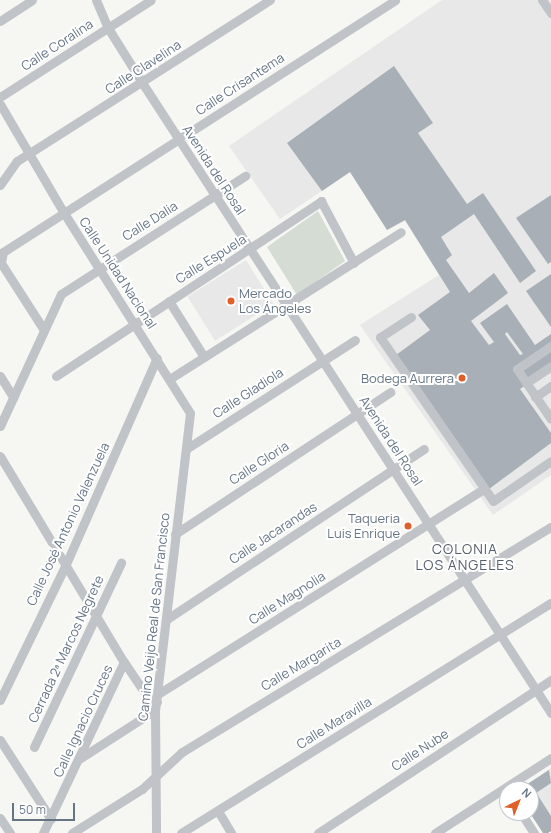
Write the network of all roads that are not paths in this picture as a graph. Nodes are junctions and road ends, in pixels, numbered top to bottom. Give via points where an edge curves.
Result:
1 (32, 0) edge
2 (96, 0) edge
3 (152, 0) edge
4 (270, 0) edge
5 (396, 0) edge
6 (542, 0) edge
7 (551, 13) edge
8 (0, 21) edge
9 (108, 28) junction
10 (143, 84) junction
11 (0, 97) edge
12 (0, 104) edge
13 (179, 139) junction
14 (27, 154) junction
15 (245, 176) dead end
16 (0, 185) edge
17 (215, 195) junction
18 (64, 213) junction
19 (401, 232) dead end
20 (251, 249) junction
21 (354, 263) junction
22 (99, 268) junction
23 (169, 301) junction
24 (287, 304) junction
25 (411, 317) dead end
26 (135, 323) junction
27 (44, 330) junction
28 (355, 340) dead end
29 (551, 346) edge
30 (204, 357) junction
31 (157, 358) junction
32 (323, 360) junction
33 (551, 366) edge
34 (0, 376) edge
35 (56, 376) dead end
36 (170, 378) junction
37 (526, 383) junction
38 (551, 386) edge
39 (390, 392) dead end
40 (13, 397) junction
41 (535, 397) junction
42 (188, 405) joint
43 (358, 414) junction
44 (550, 414) edge
45 (0, 426) edge
46 (186, 448) junction
47 (424, 449) dead end
48 (0, 456) edge
49 (551, 461) edge
50 (393, 469) junction
51 (484, 489) junction
52 (429, 524) junction
53 (551, 527) edge
54 (175, 534) junction
55 (121, 563) dead end
56 (66, 564) junction
57 (465, 580) junction
58 (551, 603) edge
59 (96, 615) junction
60 (167, 619) junction
61 (500, 635) junction
62 (124, 662) junction
63 (551, 680) edge
64 (2, 687) edge
65 (536, 690) junction
66 (0, 700) edge
67 (157, 702) junction
68 (551, 713) edge
69 (0, 740) edge
70 (34, 747) dead end
71 (551, 758) edge
72 (79, 759) junction
73 (156, 777) junction
74 (519, 781) edge
75 (499, 794) edge
76 (218, 811) junction
77 (0, 818) edge
78 (51, 819) junction
79 (526, 821) edge
80 (10, 833) edge
81 (43, 833) edge
82 (72, 833) edge
83 (156, 833) edge
84 (181, 833) edge
85 (231, 833) edge
86 (318, 833) edge
87 (435, 833) edge
88 (534, 833) edge

1 - 8 street
2 - 9 street, Avenida del Rosal
3 - 9 street, Calle Coralina
4 - 10 street, Calle Clavelina
5 - 13 street, Calle Crisantema
6 - 7 street
9 - 10 street, Avenida del Rosal
9 - 11 street, Calle Coralina
10 - 13 street, Avenida del Rosal
10 - 14 street, Calle Clavelina
12 - 14 street, Calle Unidad Nacional
13 - 17 street, Avenida del Rosal
13 - 18 street, Calle Crisantema
14 - 16 street, Calle Clavelina via 17,161
14 - 18 street, Calle Unidad Nacional
15 - 17 street, Calle Dalia
17 - 20 street, Avenida del Rosal
17 - 22 street, Calle Dalia
18 - 22 street, Calle Unidad Nacional
18 - 27 street, Calle Crisantema via 4,252 1,257 1,263
19 - 21 street
20 - 21 street, Calle Espuela via 321,201
20 - 23 street, Calle Espuela
20 - 24 street, Avenida del Rosal
21 - 24 street
22 - 26 street, Calle Unidad Nacional
22 - 27 street, Calle Dalia via 61,294
23 - 26 street, Calle Espuela
23 - 30 street
24 - 30 street
24 - 32 street, Avenida del Rosal
25 - 51 street via 380,337
26 - 31 street, Calle Unidad Nacional
26 - 35 street, Calle Espuela
27 - 40 street, Calle Dalia
28 - 32 street, Calle Gladiola
29 - 37 street via 517,369
30 - 36 street
31 - 36 street, Calle Unidad Nacional
31 - 56 street, Calle José Antonio Valenzuela
32 - 43 street, Avenida del Rosal
32 - 46 street, Calle Gladiola
33 - 37 street
34 - 40 street
36 - 42 street, Calle Unidad Nacional
37 - 41 street
38 - 41 street
39 - 43 street, Calle Gloria
40 - 45 street, Calle Dalia
41 - 44 street
42 - 46 street, Camino Veijo Real de San Francisco
43 - 50 street, Avenida del Rosal
43 - 54 street, Calle Gloria
46 - 54 street, Camino Veijo Real de San Francisco
47 - 50 street, Calle Jacarandas
48 - 56 street
49 - 51 street via 493,501
50 - 52 street, Avenida del Rosal
50 - 60 street, Calle Jacarandas
51 - 52 street, Calle Magnolia
52 - 57 street, Avenida del Rosal
52 - 67 street, Calle Magnolia
53 - 57 street, Calle Margarita
54 - 60 street, Camino Veijo Real de San Francisco
55 - 59 street, Cerrada 2ª Marcos Negrete
56 - 59 street
56 - 64 street, Calle José Antonio Valenzuela
57 - 61 street, Avenida del Rosal
57 - 73 street, Calle Margarita via 182,752
58 - 61 street, Calle Maravilla
59 - 62 street
59 - 70 street, Cerrada 2ª Marcos Negrete
60 - 67 street, Camino Veijo Real de San Francisco
61 - 65 street, Avenida del Rosal
61 - 76 street, Calle Maravilla
62 - 67 street via 146,695
62 - 72 street, Calle Ignacio Cruces
63 - 65 street, Calle Nube
64 - 66 street, Calle José Antonio Valenzuela
65 - 68 street, Avenida del Rosal
65 - 86 street, Calle Nube
67 - 72 street, Calle Magnolia
67 - 73 street, Camino Veijo Real de San Francisco
69 - 78 street
71 - 74 street
72 - 78 street, Calle Ignacio Cruces
73 - 82 street, Calle Margarita via 142,790
73 - 83 street, Camino Veijo Real de San Francisco
75 - 87 street
76 - 84 street, Calle Maravilla
76 - 85 street
77 - 80 street
78 - 81 street, Calle Ignacio Cruces
79 - 88 street

